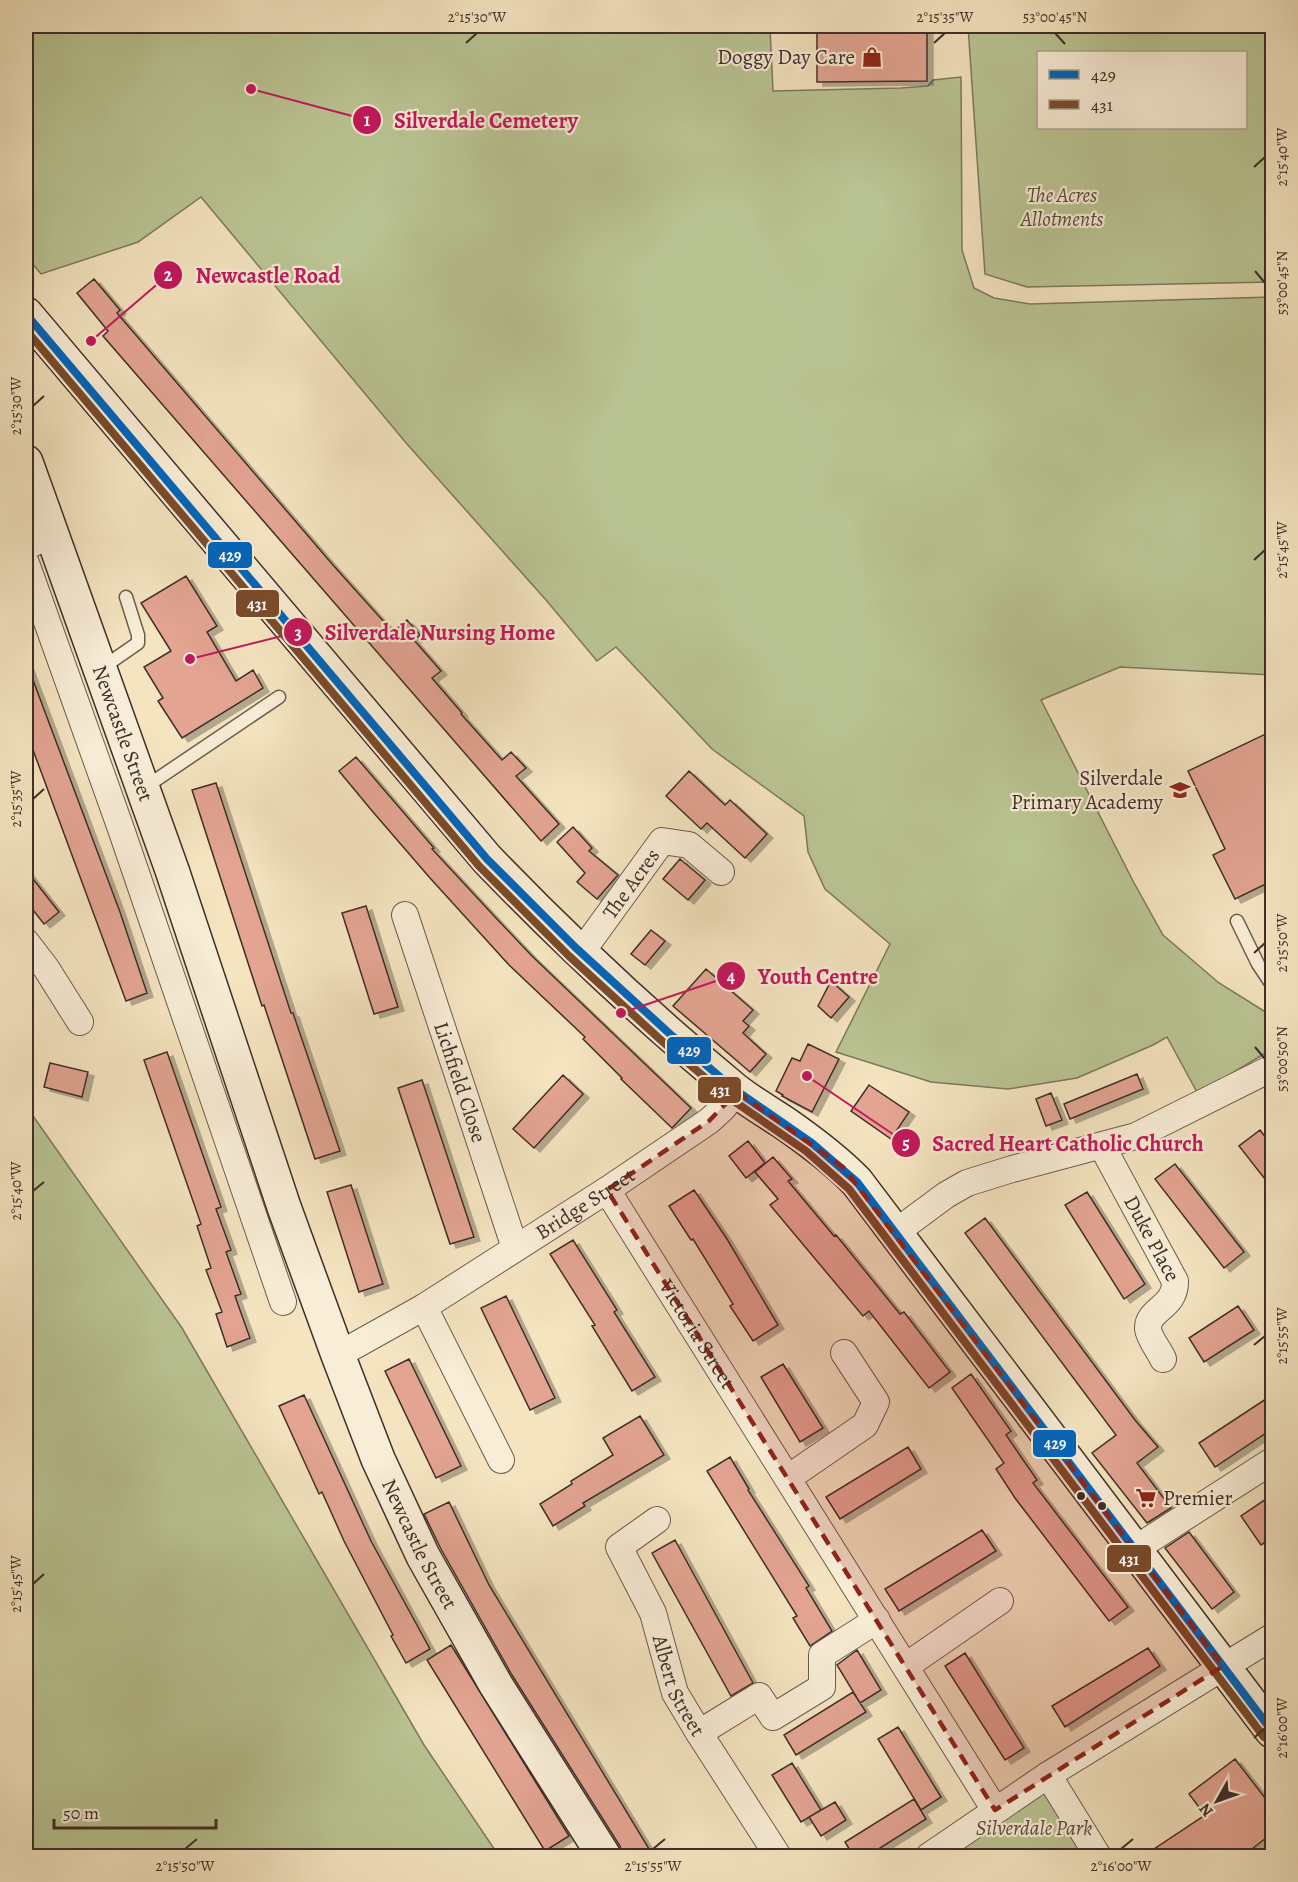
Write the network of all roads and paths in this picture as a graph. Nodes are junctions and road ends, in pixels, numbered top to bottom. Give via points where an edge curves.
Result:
1 (26, 314) edge
2 (26, 462) edge
3 (39, 540) edge
4 (26, 563) edge
5 (126, 597) dead end
6 (101, 669) junction
7 (279, 697) dead end
8 (143, 789) junction
9 (721, 872) dead end
10 (405, 915) dead end
11 (1237, 921) dead end
12 (26, 942) edge
13 (580, 954) junction
14 (1272, 985) edge
15 (217, 1007) junction
16 (186, 1016) junction
17 (80, 1022) dead end
18 (1272, 1068) edge
19 (737, 1092) junction
20 (1102, 1146) junction
21 (607, 1190) junction
22 (269, 1210) junction
23 (896, 1232) junction
24 (514, 1248) junction
25 (283, 1302) dead end
26 (424, 1307) junction
27 (843, 1353) dead end
28 (338, 1355) junction
29 (1163, 1359) dead end
30 (501, 1460) dead end
31 (1272, 1461) edge
32 (788, 1478) junction
33 (657, 1520) dead end
34 (1135, 1549) junction
35 (1000, 1601) dead end
36 (877, 1620) junction
37 (1272, 1637) edge
38 (906, 1666) junction
39 (1223, 1666) junction
40 (1272, 1731) edge
41 (699, 1733) junction
42 (1048, 1776) junction
43 (995, 1810) junction
44 (604, 1857) edge
45 (778, 1857) edge
46 (929, 1857) edge
47 (1098, 1857) edge

1 - 13 street via 487,859
2 - 3 street, Newcastle Street
3 - 6 street, Newcastle Street
4 - 16 street, Newcastle Street
5 - 6 lane via 138,643
6 - 8 street, Newcastle Street
7 - 8 lane
8 - 15 street, Newcastle Street
9 - 13 street, The Acres via 688,845 662,841
10 - 24 street, Lichfield Close
11 - 14 lane
12 - 17 street
13 - 19 street
15 - 16 street
15 - 22 street, Newcastle Street
16 - 22 street, Newcastle Street
18 - 20 street via 1156,1127
19 - 21 street, Bridge Street via 709,1121
19 - 23 street via 843,1167
20 - 23 street via 966,1183
20 - 29 street, Duke Place via 1175,1281 1170,1300 1149,1322 1148,1331
21 - 24 street, Bridge Street
21 - 32 street, Victoria Street
22 - 25 street, Newcastle Street
22 - 28 street, Newcastle Street
23 - 34 street
24 - 26 street, Bridge Street
26 - 28 street, Bridge Street
26 - 30 street
27 - 32 street via 876,1402 865,1425
28 - 44 street, Newcastle Street via 378,1459 423,1557 496,1685
31 - 34 street
32 - 36 street, Victoria Street
33 - 41 street, Albert Street via 619,1547 653,1613 675,1693
34 - 39 street
35 - 38 street
36 - 38 street, Victoria Street
36 - 41 street via 822,1655 822,1688 773,1717 759,1696
37 - 39 street
38 - 43 street, Victoria Street
39 - 40 street
39 - 42 street
41 - 45 street, Albert Street
42 - 43 street
42 - 47 street
43 - 46 street

